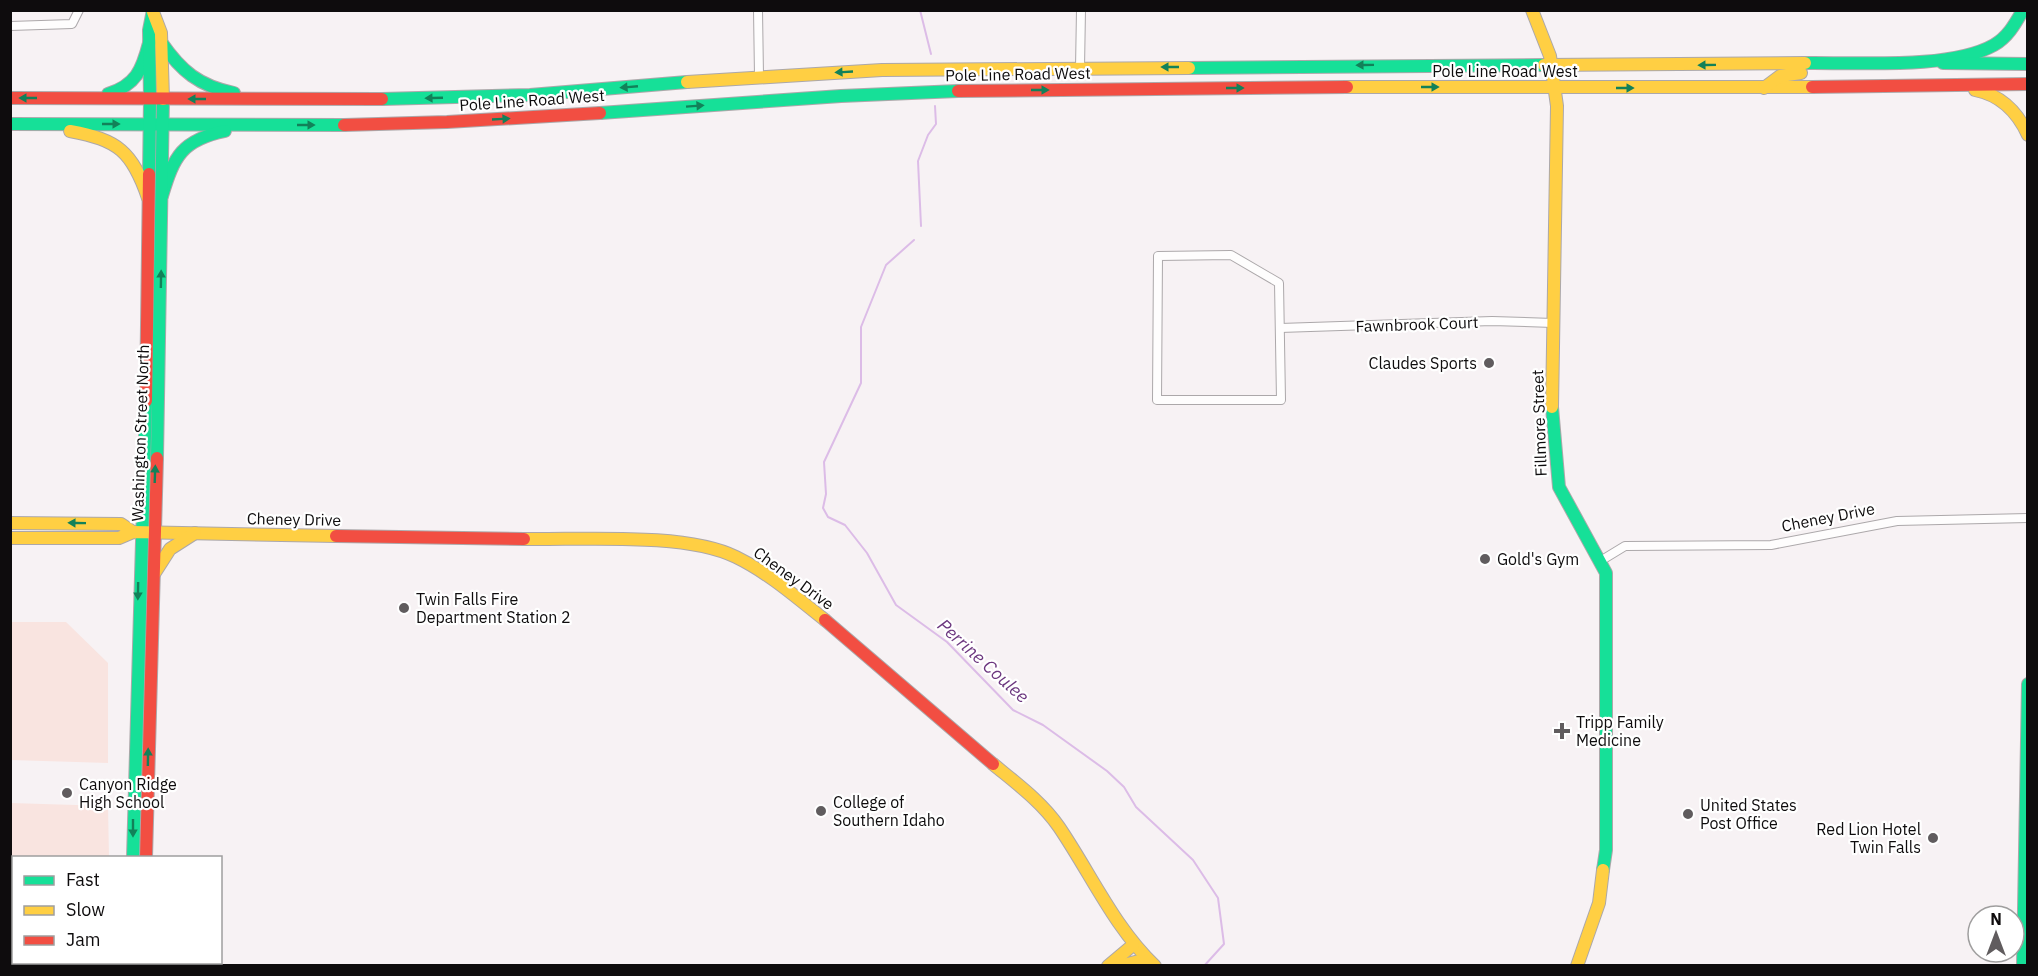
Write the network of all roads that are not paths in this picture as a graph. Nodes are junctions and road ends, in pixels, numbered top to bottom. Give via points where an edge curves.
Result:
1 (79, 10) edge
2 (758, 10) edge
3 (1081, 10) edge
4 (1532, 10) edge
5 (2023, 10) edge
6 (153, 11) edge
7 (10, 26) edge
8 (155, 42) junction
9 (1919, 62) junction
10 (1890, 63) junction
11 (1774, 64) junction
12 (2028, 64) edge
13 (1554, 66) junction
14 (1080, 68) junction
15 (759, 76) junction
16 (2028, 84) edge
17 (1924, 86) junction
18 (1555, 88) junction
19 (1654, 88) junction
20 (1764, 88) junction
21 (10, 98) edge
22 (94, 98) junction
23 (150, 99) junction
24 (163, 99) junction
25 (272, 99) junction
26 (10, 124) edge
27 (149, 124) junction
28 (163, 124) junction
29 (280, 125) junction
30 (2028, 135) edge
31 (162, 195) junction
32 (148, 198) junction
33 (1553, 323) junction
34 (1280, 328) junction
35 (2028, 518) edge
36 (17, 523) edge
37 (10, 531) edge
38 (142, 532) junction
39 (195, 533) junction
40 (10, 538) edge
41 (1602, 560) junction
42 (151, 581) junction
43 (2028, 684) edge
44 (2027, 711) edge
45 (133, 856) edge
46 (146, 856) edge
47 (1133, 945) junction
48 (1153, 964) edge
49 (1108, 966) edge
50 (1120, 966) edge
51 (1577, 966) edge
52 (2022, 966) edge

1 - 7 street via 72,24
2 - 15 street
3 - 14 street
4 - 13 main road, Fillmore Street
5 - 9 main road via 2017,25 2000,42 1982,52
6 - 8 main road, Washington Street North via 161,33
8 - 22 main road via 133,84
8 - 23 main road, Washington Street North
8 - 24 main road, Washington Street North
8 - 25 main road via 195,82
9 - 10 main road, Pole Line Road West
9 - 12 main road, Pole Line Road West
10 - 11 main road, Pole Line Road West
10 - 20 main road via 1840,72 1785,74 1772,78
11 -> 13 main road, Pole Line Road West
11 - 19 main road via 1766,75 1754,80 1715,79
13 -> 14 main road, Pole Line Road West
13 - 18 main road, Fillmore Street
14 -> 15 main road, Pole Line Road West
15 -> 25 main road, Pole Line Road West via 530,95
16 - 17 main road, Pole Line Road West
17 - 20 main road, Pole Line Road West
17 - 30 main road via 1996,95 2018,117
18 -> 19 main road, Pole Line Road West
29 -> 18 main road, Pole Line Road West via 444,122 971,90
18 - 33 main road, Fillmore Street
19 - 20 main road, Pole Line Road West
22 -> 21 main road, Pole Line Road West
22 - 23 main road, Pole Line Road West
23 - 24 main road, Pole Line Road West
23 - 27 main road, Washington Street North
25 -> 24 main road, Pole Line Road West
24 - 28 main road, Washington Street North
26 -> 27 main road, Pole Line Road West
26 - 32 main road via 89,134 120,145 136,163
27 - 28 main road, Pole Line Road West
27 - 32 main road, Washington Street North
28 - 29 main road, Pole Line Road West
28 - 31 main road, Washington Street North
29 - 31 main road via 223,131 193,139 171,166
38 -> 31 main road, Washington Street North via 160,356
32 - 38 main road, Washington Street North
33 - 34 street, Fawnbrook Court via 1492,321
33 - 41 main road, Fillmore Street via 1557,482 1568,512
34 - 34 street via 1281,400 1157,400 1158,256 1231,255 1241,260 1279,283
35 - 41 street, Cheney Drive via 1897,521 1771,545 1625,546
36 - 37 main road
38 -> 36 main road via 121,524
38 - 39 main road, Cheney Drive
38 - 40 main road via 119,538
38 - 42 main road, Washington Street North
38 -> 45 main road, Washington Street North
39 - 42 main road via 172,545 160,559
39 - 47 main road, Cheney Drive via 674,542 703,545 735,556 762,571 853,642 1032,796 1058,825
41 - 51 main road, Fillmore Street via 1606,589 1606,850 1599,903
46 -> 42 main road, Washington Street North
43 - 44 main road
44 - 52 main road
47 - 48 main road, Cheney Drive
47 - 49 main road
48 - 50 main road via 1139,961

